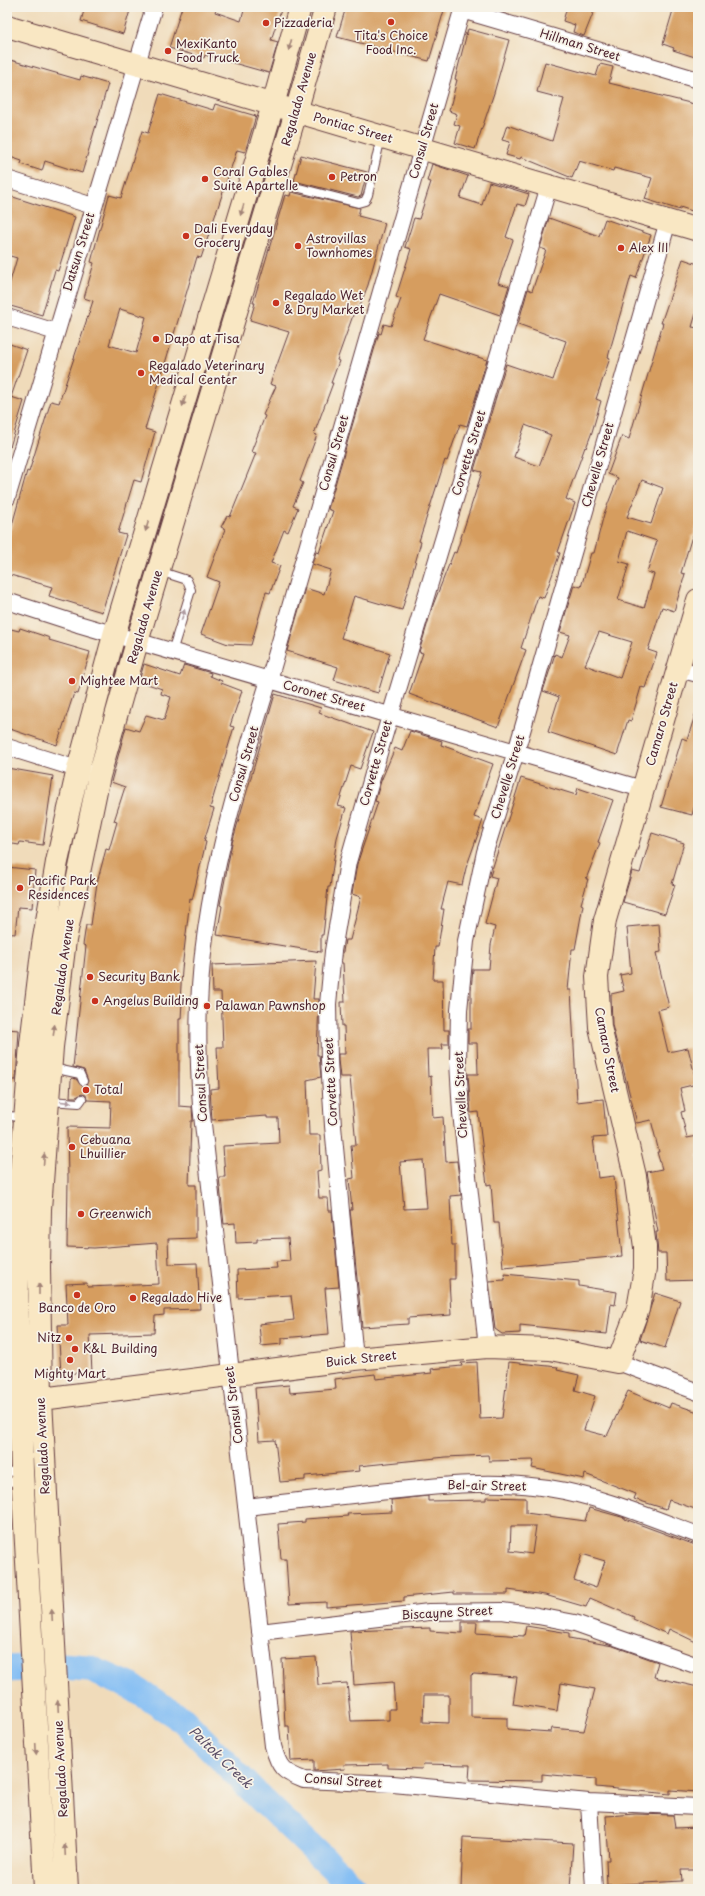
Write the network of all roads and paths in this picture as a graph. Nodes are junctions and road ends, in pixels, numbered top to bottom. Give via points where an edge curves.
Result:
1 (154, 7) edge
2 (300, 7) edge
3 (326, 7) edge
4 (463, 8) edge
5 (7, 26) edge
6 (137, 65) junction
7 (698, 80) edge
8 (273, 105) junction
9 (296, 112) junction
10 (381, 137) junction
11 (422, 149) junction
12 (7, 179) edge
13 (275, 182) junction
14 (549, 186) junction
15 (93, 206) junction
16 (668, 221) junction
17 (698, 230) edge
18 (7, 317) edge
19 (56, 332) junction
20 (12, 464) edge
21 (7, 498) edge
22 (158, 571) junction
23 (698, 600) edge
24 (7, 601) edge
25 (114, 635) junction
26 (137, 642) junction
27 (172, 652) junction
28 (688, 672) edge
29 (269, 680) junction
30 (390, 716) junction
31 (7, 747) edge
32 (516, 752) junction
33 (78, 769) junction
34 (99, 776) junction
35 (642, 789) junction
36 (51, 1067) junction
37 (84, 1081) dead end
38 (82, 1099) dead end
39 (49, 1101) junction
40 (16, 1117) edge
41 (13, 1207) edge
42 (40, 1209) junction
43 (12, 1295) edge
44 (486, 1348) junction
45 (355, 1359) junction
46 (618, 1362) junction
47 (231, 1374) junction
48 (698, 1392) edge
49 (41, 1400) junction
50 (19, 1401) junction
51 (28, 1476) edge
52 (246, 1507) junction
53 (698, 1535) edge
54 (260, 1632) junction
55 (698, 1666) edge
56 (589, 1802) junction
57 (698, 1807) edge
58 (44, 1889) edge
59 (67, 1889) edge
60 (594, 1889) edge

1 - 6 street, Datsun Street
2 -> 8 main road, Regalado Avenue
3 - 9 main road, Regalado Avenue
4 - 7 street, Hillman Street
4 - 11 street, Consul Street
5 - 6 main road, Pontiac Street
6 - 8 main road, Pontiac Street
6 - 15 street, Datsun Street
8 - 9 main road, Pontiac Street
8 -> 25 main road, Regalado Avenue
9 - 10 main road, Pontiac Street
9 - 13 main road, Regalado Avenue
10 - 11 main road, Pontiac Street
10 - 13 lane via 365,201 358,203
11 - 14 main road, Pontiac Street
11 - 29 street, Consul Street
12 - 15 street
13 - 22 main road, Regalado Avenue
14 - 16 main road, Pontiac Street
14 - 30 street, Corvette Street
15 - 19 street, Datsun Street
16 - 17 main road, Pontiac Street
16 - 32 street, Chevelle Street
18 - 19 street
19 - 20 street, Datsun Street
20 - 21 street, Datsun Street
22 - 26 main road, Regalado Avenue
27 -> 22 lane via 191,590 187,580
23 - 28 main road, Camaro Street
24 - 25 street, Coronet Street
25 - 26 street, Coronet Street
25 - 33 main road, Regalado Avenue
26 - 27 street, Coronet Street
26 - 34 main road, Regalado Avenue
27 - 29 street, Coronet Street
28 - 35 main road, Camaro Street
29 - 30 street, Coronet Street
29 - 47 street, Consul Street via 237,783 222,843 209,906 199,1004 201,1106
30 - 32 street, Coronet Street
30 - 45 street, Corvette Street via 348,862 333,951 328,1004 333,1126
31 - 33 street
32 - 35 street, Coronet Street
32 - 44 street, Chevelle Street via 485,852 466,941 459,1010 458,1062 461,1113
33 - 34 street
33 - 40 main road, Regalado Avenue via 42,944
36 -> 34 main road, Regalado Avenue via 65,940
35 - 46 main road, Camaro Street via 605,920 597,977 600,1027 635,1176 645,1247 644,1276 638,1309
36 - 37 lane via 80,1074
36 - 39 main road, Regalado Avenue
39 -> 38 lane via 79,1103
42 -> 39 main road, Regalado Avenue
40 - 41 main road, Regalado Avenue
41 - 42 main road
41 - 43 main road, Regalado Avenue
49 -> 42 main road, Regalado Avenue
43 - 50 main road, Regalado Avenue
44 - 45 main road, Buick Street
44 - 46 main road, Buick Street via 550,1349
45 - 47 main road, Buick Street
46 - 48 street, Buick Street
47 - 49 main road, Buick Street
47 - 52 street, Consul Street
49 - 50 main road, Buick Street
49 - 51 main road, Regalado Avenue
50 - 51 main road, Regalado Avenue
51 -> 58 main road, Regalado Avenue via 33,1682
59 -> 51 main road, Regalado Avenue via 54,1654
52 - 53 street, Bel-air Street via 445,1484 513,1484 548,1488 606,1501
52 - 54 street, Consul Street
54 - 55 street, Biscayne Street via 429,1612 502,1611 575,1623
54 - 56 street, Consul Street via 273,1746 282,1769 291,1775 304,1780 393,1784
56 - 57 street, Consul Street
56 - 60 street

